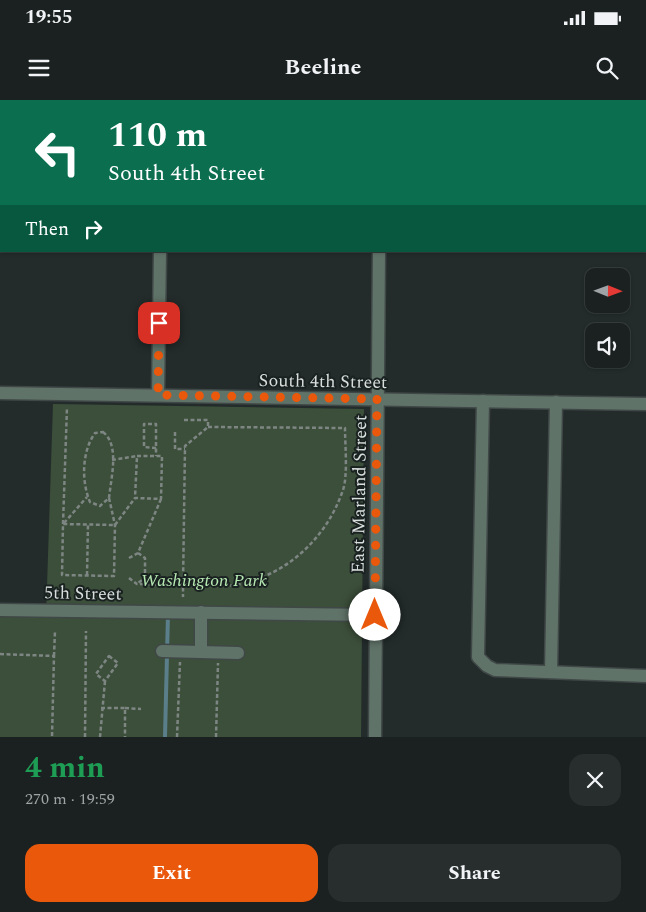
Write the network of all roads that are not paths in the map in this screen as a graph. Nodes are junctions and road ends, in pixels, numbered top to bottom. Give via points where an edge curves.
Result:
1 (160, 252) edge
2 (379, 252) edge
3 (0, 393) edge
4 (158, 395) junction
5 (377, 399) junction
6 (483, 401) junction
7 (556, 402) junction
8 (646, 404) edge
9 (0, 610) edge
10 (201, 612) junction
11 (375, 615) junction
12 (162, 651) dead end
13 (201, 652) junction
14 (238, 653) dead end
15 (551, 672) junction
16 (646, 676) edge
17 (375, 737) edge

1 - 4 street
2 - 5 street, East Marland Street
3 - 4 street, South 4th Street
4 - 5 street, South 4th Street
5 - 6 street, South 4th Street
5 - 11 street, East Marland Street
6 - 7 street, South 4th Street
6 - 15 street via 478,657 495,670
7 - 8 street, South 4th Street
7 - 15 street
9 - 10 street, 5th Street
10 - 11 street, 5th Street
10 - 13 street
11 - 17 street, East Marland Street
12 - 13 street
13 - 14 street
15 - 16 street

